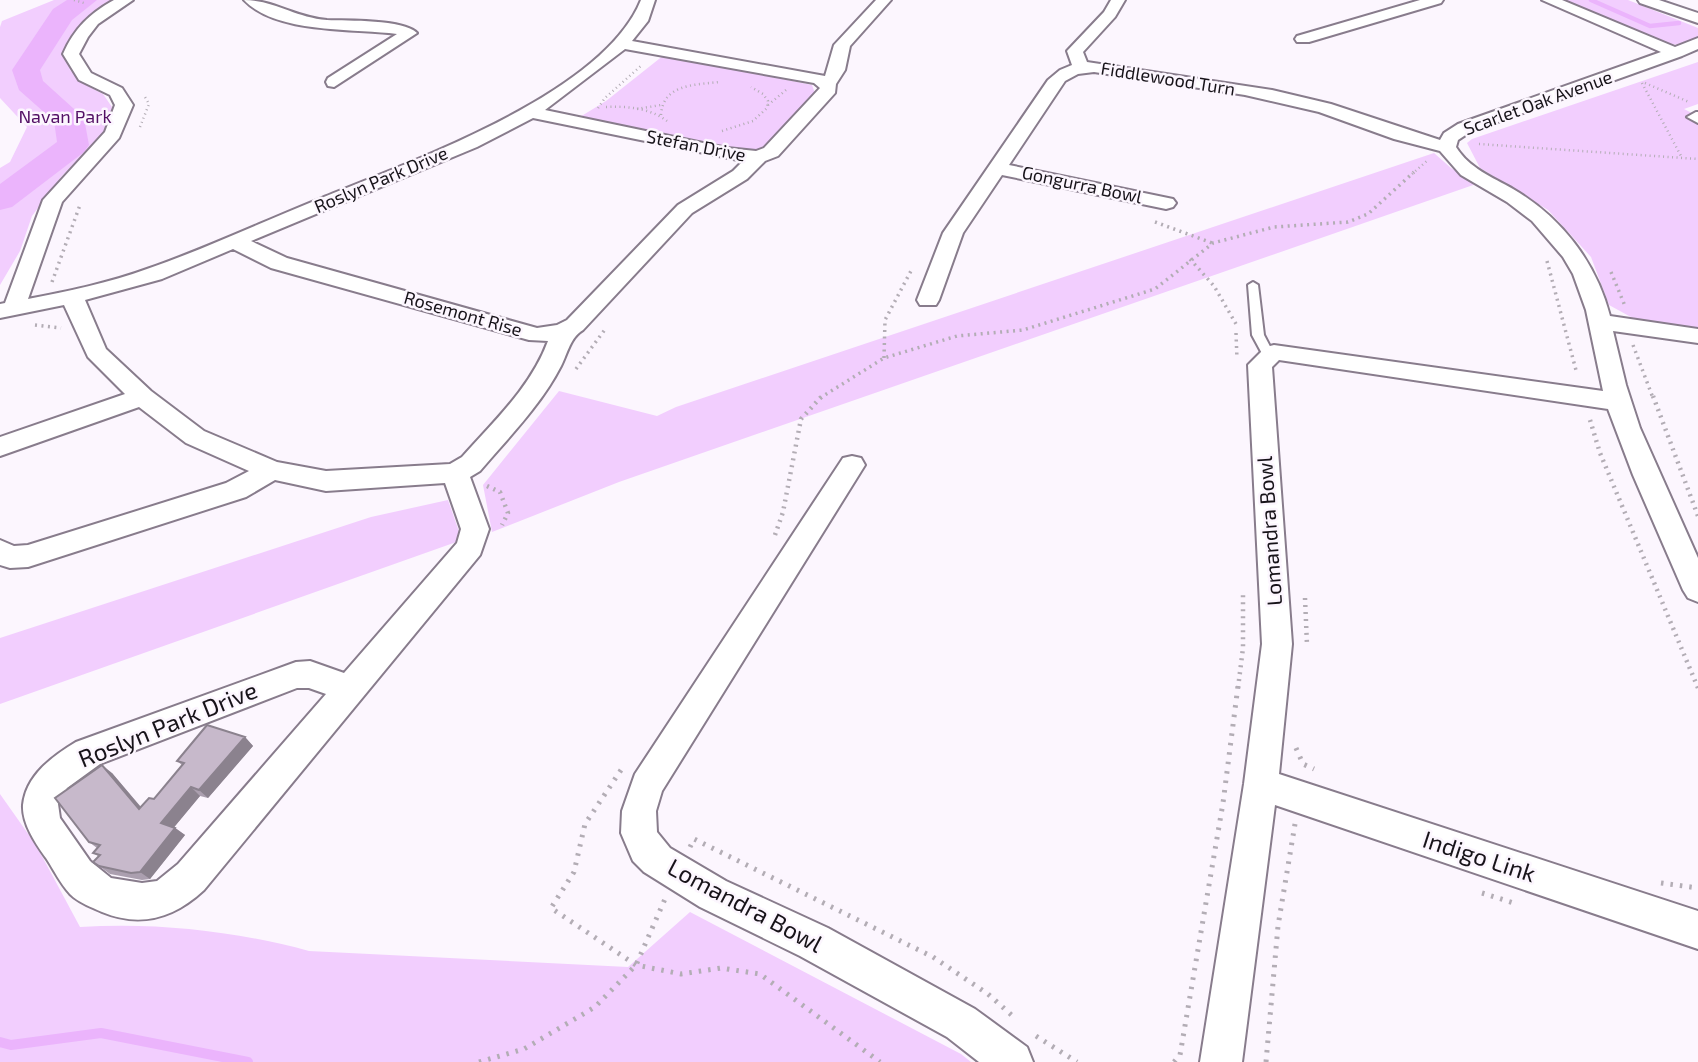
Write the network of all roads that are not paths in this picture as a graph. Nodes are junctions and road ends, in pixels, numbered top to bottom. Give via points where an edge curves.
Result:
1 (127, 0) edge
2 (251, 0) edge
3 (648, 0) edge
4 (884, 0) edge
5 (1118, 0) edge
6 (1436, 0) edge
7 (1549, 0) edge
8 (1646, 0) edge
9 (1698, 18) edge
10 (1303, 39) dead end
11 (1698, 43) edge
12 (622, 44) junction
13 (1676, 53) junction
14 (1081, 68) junction
15 (334, 82) dead end
16 (828, 83) junction
17 (531, 112) junction
18 (1448, 150) junction
19 (758, 157) junction
20 (997, 168) junction
21 (1166, 203) dead end
22 (234, 241) junction
23 (1253, 285) dead end
24 (72, 297) junction
25 (929, 300) dead end
26 (7, 310) edge
27 (1600, 322) junction
28 (563, 332) junction
29 (1698, 336) edge
30 (1269, 356) junction
31 (142, 397) junction
32 (1619, 402) junction
33 (0, 447) edge
34 (852, 465) dead end
35 (272, 470) junction
36 (455, 473) junction
37 (0, 551) edge
38 (1696, 582) edge
39 (349, 689) junction
40 (1261, 784) junction
41 (1698, 930) edge
42 (1012, 1062) edge
43 (1221, 1062) edge

1 - 26 street via 93,19 71,54 85,76 116,92 124,105 118,122 113,134 53,200
2 - 15 street via 311,23 409,33
3 - 12 street, Roslyn Park Drive via 640,21
4 - 16 street, Stefan Drive via 842,45 837,70
5 - 14 street via 1075,51
6 - 10 street
7 - 13 street
8 - 9 street
11 - 13 street, Scarlet Oak Avenue
12 - 16 street
12 - 17 street, Roslyn Park Drive
13 - 18 street, Scarlet Oak Avenue via 1464,128 1450,137
14 - 18 street, Fiddlewood Turn via 1292,99 1409,141
14 - 20 street, Fiddlewood Turn via 1059,77
16 - 19 street, Stefan Drive via 829,89 771,152
17 - 19 street, Stefan Drive
17 - 22 street, Roslyn Park Drive via 471,143
18 - 27 street, Scarlet Oak Avenue via 1462,167 1512,196 1559,237 1582,270
19 - 28 street via 740,175 685,209 575,325
20 - 21 street, Gongurra Bowl
20 - 25 street, Fiddlewood Turn via 953,233
22 - 24 street, Roslyn Park Drive via 154,274
22 - 28 street, Rosemont Rise via 279,263 537,335
23 - 30 lane via 1258,335
24 - 26 street, Roslyn Park Drive
24 - 31 street via 96,352
27 - 29 street
27 - 32 street, Scarlet Oak Avenue
28 - 36 street via 542,380 471,464
30 - 32 street via 1274,352
30 - 40 street, Lomandra Bowl via 1260,365 1277,644
31 - 33 street
31 - 35 street via 195,437
32 - 38 street, Scarlet Oak Avenue via 1658,505
34 - 42 street, Lomandra Bowl via 647,785 639,811 639,833 646,849 677,874 961,1023
35 - 36 street via 326,481
35 - 37 street via 236,490 28,556 10,557
36 - 39 street, Roslyn Park Drive via 475,529 470,547
39 - 39 street, Roslyn Park Drive via 310,674 296,675 88,753 67,765 42,797 40,812 46,827 84,881 101,895 117,900 159,900 191,877
40 - 41 street, Indigo Link
40 - 43 street, Lomandra Bowl

